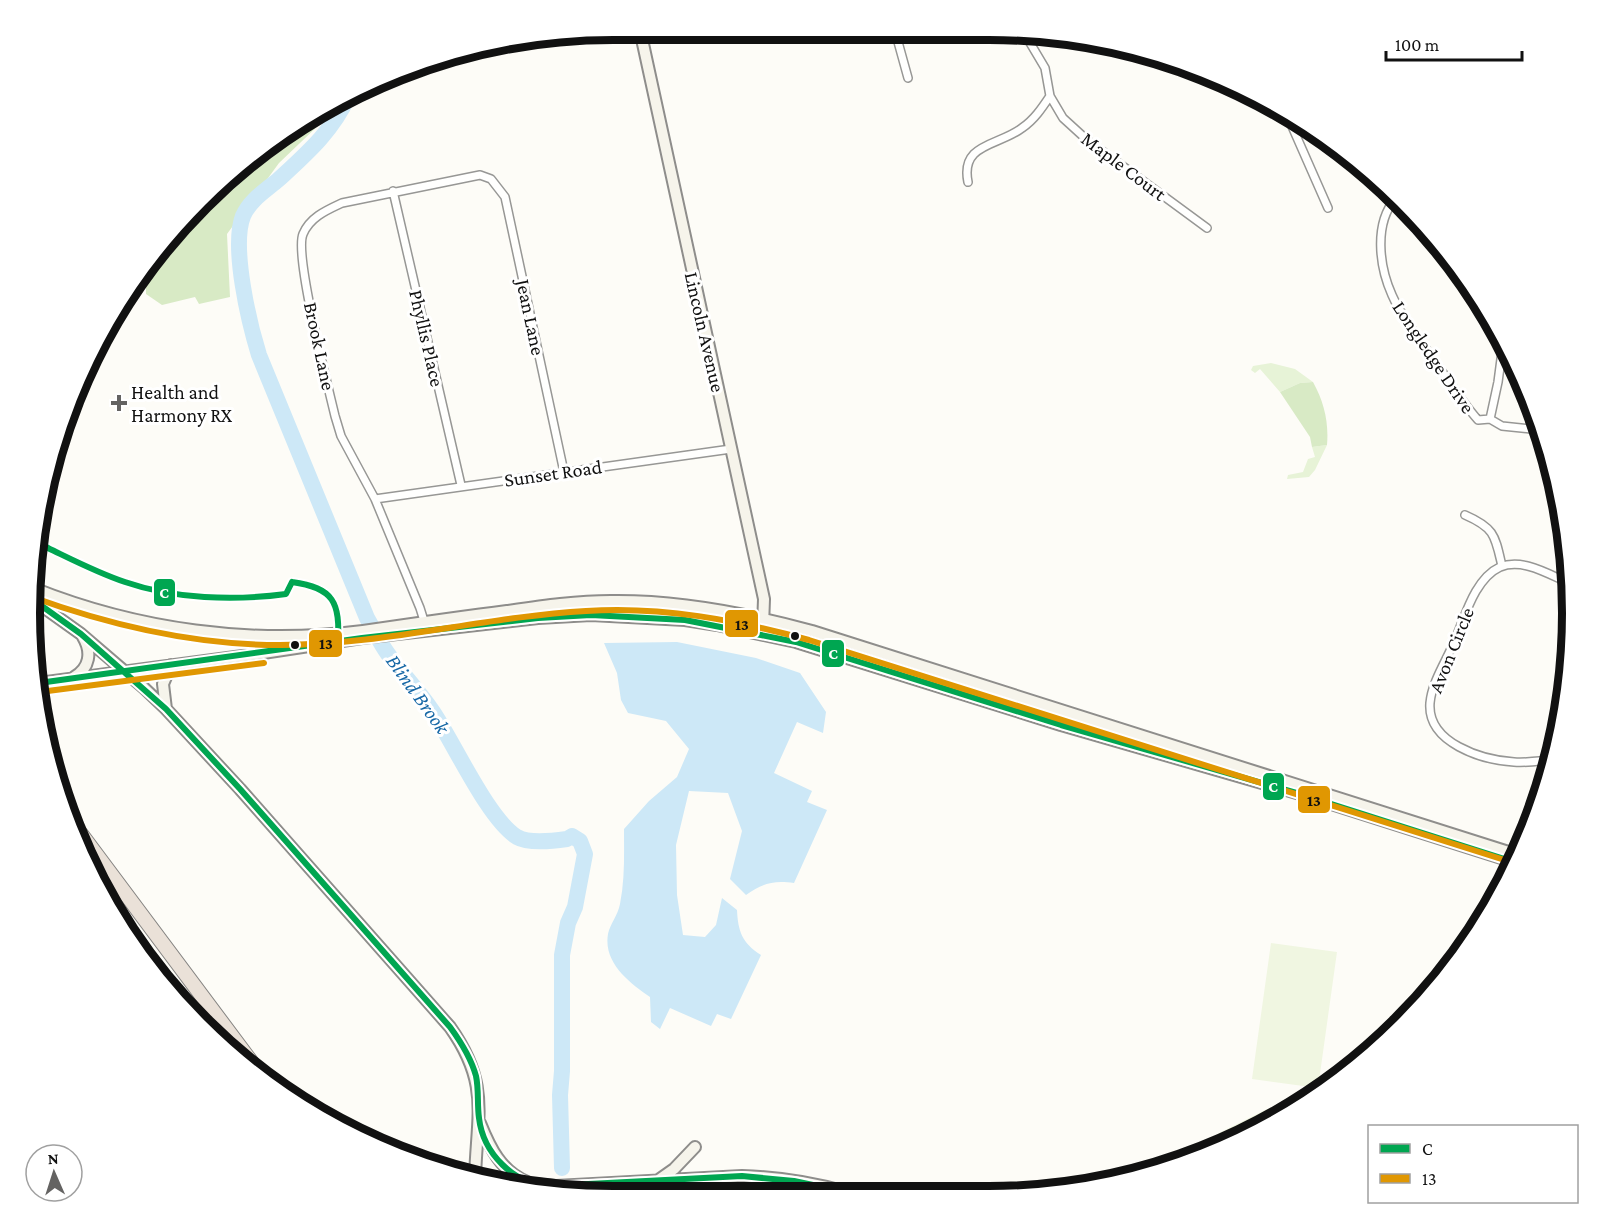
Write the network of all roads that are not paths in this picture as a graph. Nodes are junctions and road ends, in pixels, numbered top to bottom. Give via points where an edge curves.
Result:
1 (642, 40) edge
2 (897, 40) edge
3 (1030, 42) edge
4 (908, 78) dead end
5 (1050, 96) junction
6 (1298, 131) edge
7 (480, 175) joint
8 (968, 182) dead end
9 (393, 191) junction
10 (1390, 205) edge
11 (1328, 208) dead end
12 (1208, 228) dead end
13 (1501, 358) edge
14 (1490, 419) junction
15 (1531, 429) edge
16 (731, 448) junction
17 (564, 472) junction
18 (461, 485) junction
19 (375, 499) junction
20 (1465, 515) dead end
21 (1502, 566) junction
22 (1560, 580) edge
23 (41, 591) edge
24 (40, 605) edge
25 (763, 618) junction
26 (425, 626) junction
27 (81, 634) junction
28 (359, 635) junction
29 (762, 635) junction
30 (171, 665) junction
31 (125, 671) junction
32 (68, 680) junction
33 (45, 682) edge
34 (166, 709) junction
35 (1542, 760) edge
36 (90, 847) edge
37 (1509, 852) edge
38 (1506, 859) edge
39 (241, 1048) edge
40 (479, 1120) junction
41 (695, 1147) dead end
42 (476, 1169) edge
43 (518, 1178) edge
44 (656, 1182) junction
45 (584, 1185) edge
46 (822, 1186) edge

1 - 16 main road, Lincoln Avenue
2 - 4 street
3 - 5 street via 1046,68
5 - 8 street via 1021,130 976,151 968,160
5 - 12 street, Maple Court via 1063,118 1086,139
6 - 11 street
7 - 9 street, Brook Lane
7 - 17 street, Jean Lane via 491,179 505,197
9 - 18 street, Phyllis Place
9 - 19 street, Brook Lane via 342,203 323,212 309,224 301,241 305,279 335,416 341,436
10 - 14 street, Longledge Drive via 1382,225 1382,261 1392,295 1470,412 1478,420
13 - 14 street
14 - 15 street, Longledge Drive via 1502,426
16 - 17 street, Sunset Road
16 - 25 main road, Lincoln Avenue via 764,599
17 - 18 street, Sunset Road
18 - 19 street, Sunset Road
19 - 26 street, Brook Lane
20 - 21 street via 1490,529
21 - 22 street via 1520,564
21 - 35 street, Avon Circle via 1485,579 1471,601 1431,696 1431,719 1443,738 1471,751 1513,762
23 - 28 main road via 99,612 197,631 260,637
24 - 27 main road
25 - 26 main road via 677,604 610,601 545,605
25 - 29 main road, Lincoln Avenue
25 - 37 main road
26 - 28 main road
26 - 29 main road via 591,615 686,620
27 - 31 main road
27 - 32 main road via 88,646 87,663 83,671
28 - 30 main road via 260,654
29 - 38 main road via 1292,791
30 - 31 main road
30 - 34 main road via 163,684
31 - 32 main road
31 - 34 main road
32 - 33 main road
34 - 40 main road via 450,1026 472,1064 479,1093
36 - 39 highway
40 - 42 main road
40 - 43 main road via 495,1157
41 - 44 main road
44 - 45 main road
44 - 46 main road via 742,1176

